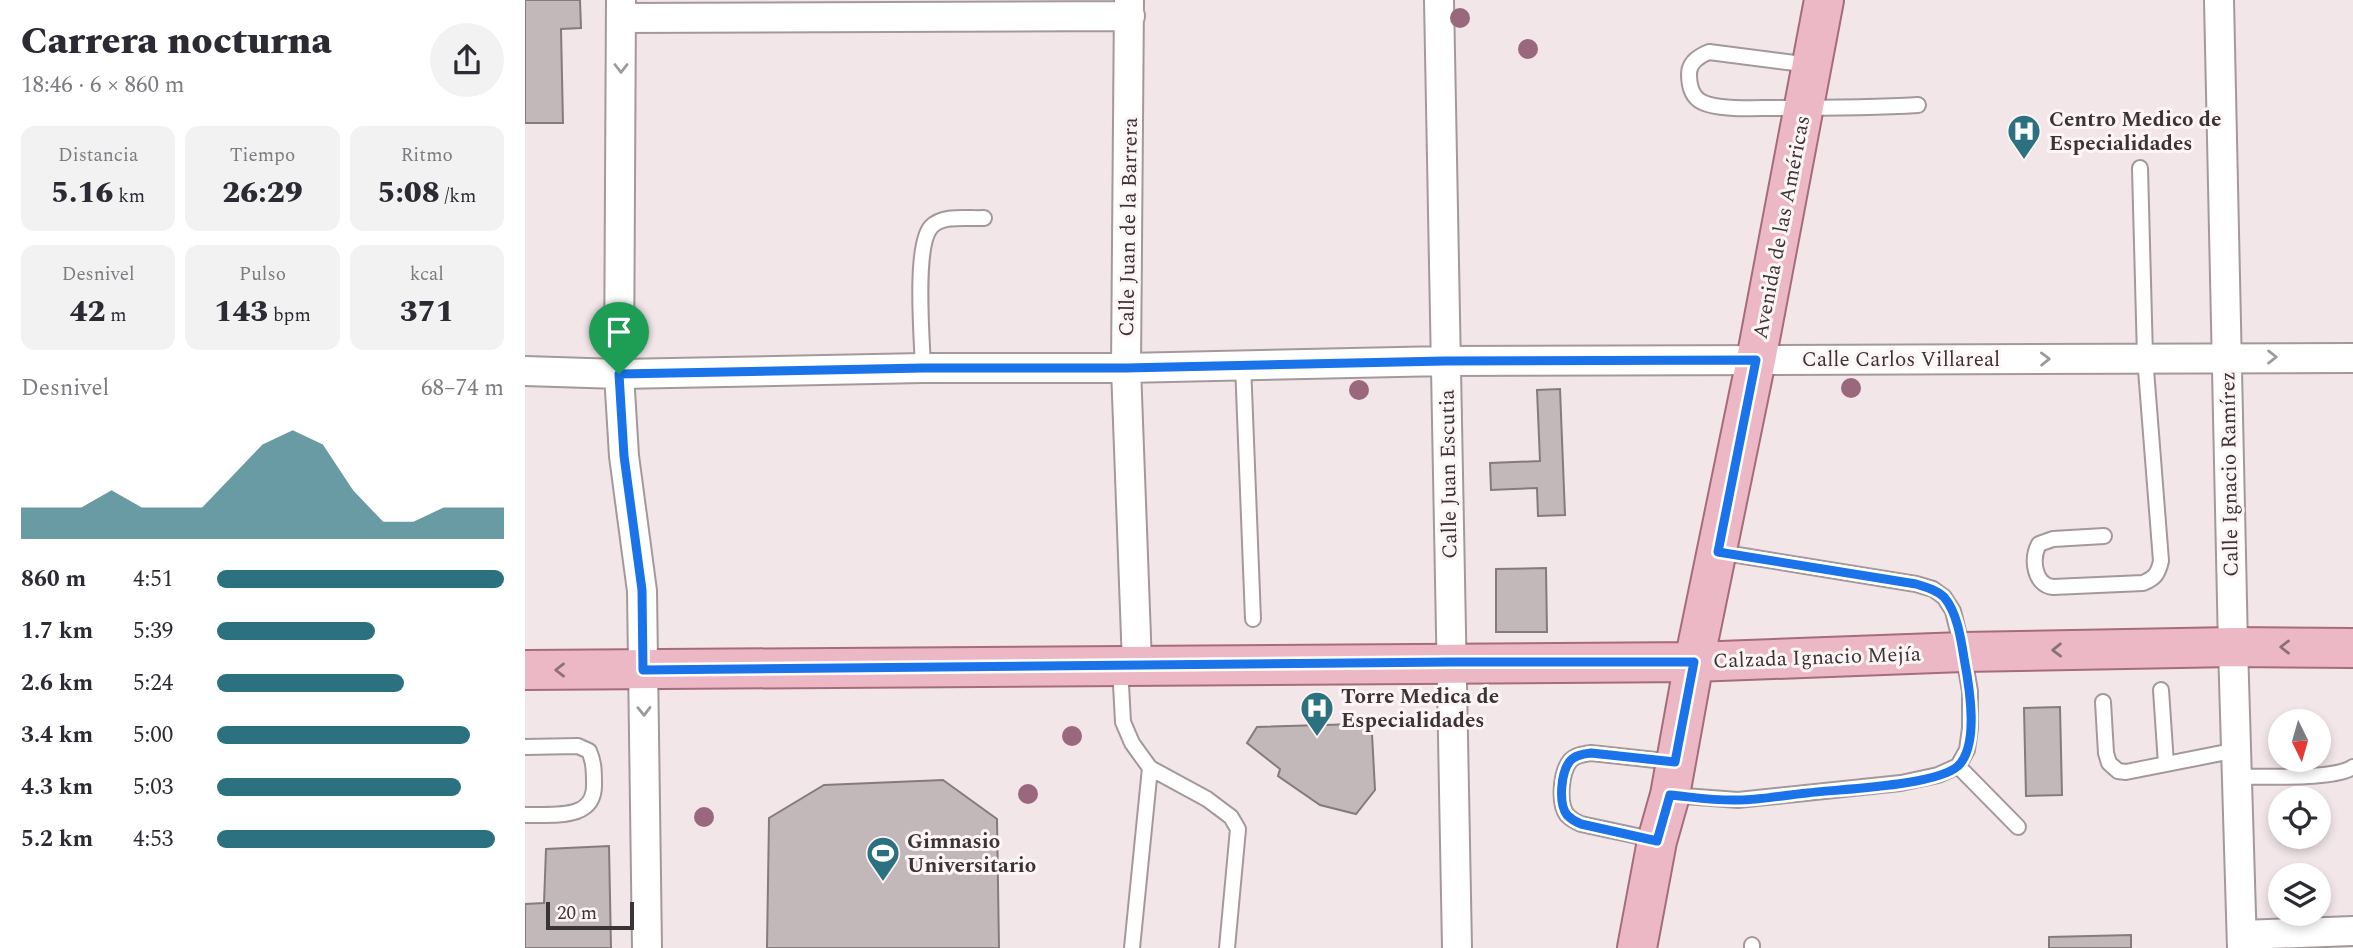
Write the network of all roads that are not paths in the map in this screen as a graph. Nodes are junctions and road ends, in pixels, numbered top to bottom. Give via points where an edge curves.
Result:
1 (1439, 0) edge
2 (1824, 0) edge
3 (2219, 0) edge
4 (1130, 8) edge
5 (621, 9) edge
6 (1811, 65) junction
7 (1917, 105) dead end
8 (1803, 108) junction
9 (2140, 168) dead end
10 (984, 218) dead end
11 (2145, 357) junction
12 (2227, 357) junction
13 (2353, 358) edge
14 (1756, 360) junction
15 (1445, 361) junction
16 (1243, 364) junction
17 (923, 368) junction
18 (1126, 368) junction
19 (525, 371) edge
20 (619, 374) junction
21 (2104, 536) dead end
22 (1718, 552) junction
23 (1253, 619) dead end
24 (2233, 647) junction
25 (2353, 648) edge
26 (1963, 652) junction
27 (1452, 662) junction
28 (1694, 662) junction
29 (1129, 664) junction
30 (525, 670) edge
31 (643, 670) junction
32 (2161, 690) dead end
33 (2103, 702) dead end
34 (525, 747) edge
35 (2166, 764) junction
36 (2238, 764) junction
37 (1958, 766) junction
38 (2353, 767) edge
39 (1150, 768) junction
40 (1673, 779) junction
41 (525, 815) edge
42 (2018, 827) dead end
43 (1657, 841) junction
44 (2353, 931) edge
45 (2242, 941) edge
46 (647, 948) edge
47 (1132, 948) edge
48 (1227, 948) edge
49 (1457, 948) edge
50 (1637, 948) edge

1 - 15 street, Calle Juan Escutia
2 - 6 main road, Avenida de las Américas
3 - 12 street, Calle Ignacio Ramírez
4 - 5 street
4 - 18 street, Calle Juan de la Barrera
5 -> 20 street
6 - 8 main road, Avenida de las Américas
6 - 8 lane via 1709,52 1697,57 1689,72 1691,90 1709,104
7 - 8 lane
8 - 14 main road, Avenida de las Américas
9 - 11 lane
10 - 17 lane via 944,219 932,226 925,240
11 - 12 street, Calle Carlos Villareal
14 -> 11 street, Calle Carlos Villareal
11 - 21 lane via 2161,561 2158,572 2143,583 2060,587 2046,586 2037,578 2035,550 2039,544
12 -> 13 street, Calle Carlos Villareal
12 - 24 street, Calle Ignacio Ramírez
14 - 15 street, Calle Carlos Villareal
14 - 22 main road, Avenida de las Américas
15 - 16 street, Calle Carlos Villareal
15 - 27 street, Calle Juan Escutia
16 - 18 street, Calle Carlos Villareal
16 - 23 lane
17 - 18 street, Calle Carlos Villareal
17 - 20 street, Calle Carlos Villareal
18 - 29 street, Calle Juan de la Barrera
19 - 20 street, Calle Carlos Villareal
20 - 31 street via 624,456 642,590
22 - 26 lane via 1933,589 1953,611
22 - 28 main road, Avenida de las Américas
25 -> 24 main road, Calzada Ignacio Mejía
24 -> 26 main road, Calzada Ignacio Mejía
24 - 36 street, Calle Ignacio Ramírez
26 - 28 main road, Calzada Ignacio Mejía
26 - 37 lane via 1970,728 1967,750
27 - 28 main road, Calzada Ignacio Mejía
27 - 29 main road, Calzada Ignacio Mejía
27 - 49 street, Calle Juan Escutia
28 - 40 main road, Avenida de las Américas
29 - 31 main road, Calzada Ignacio Mejía
29 - 39 lane via 1123,722
31 -> 30 main road, Calzada Ignacio Mejía
31 -> 46 street
32 - 35 lane
33 - 35 lane via 2106,753 2117,771
34 - 41 lane via 578,746 589,751 595,797 588,807 576,812
35 - 36 lane
36 - 38 lane via 2330,774
36 - 45 street, Calle Ignacio Ramírez
37 - 40 lane via 1901,783 1738,800
37 - 42 lane
39 - 47 lane
39 - 48 lane via 1207,799 1231,817 1238,829
40 - 43 main road, Avenida de las Américas
40 - 43 lane via 1591,753 1570,761 1565,774 1563,806 1572,819
43 - 50 main road, Avenida de las Américas
44 - 45 street

